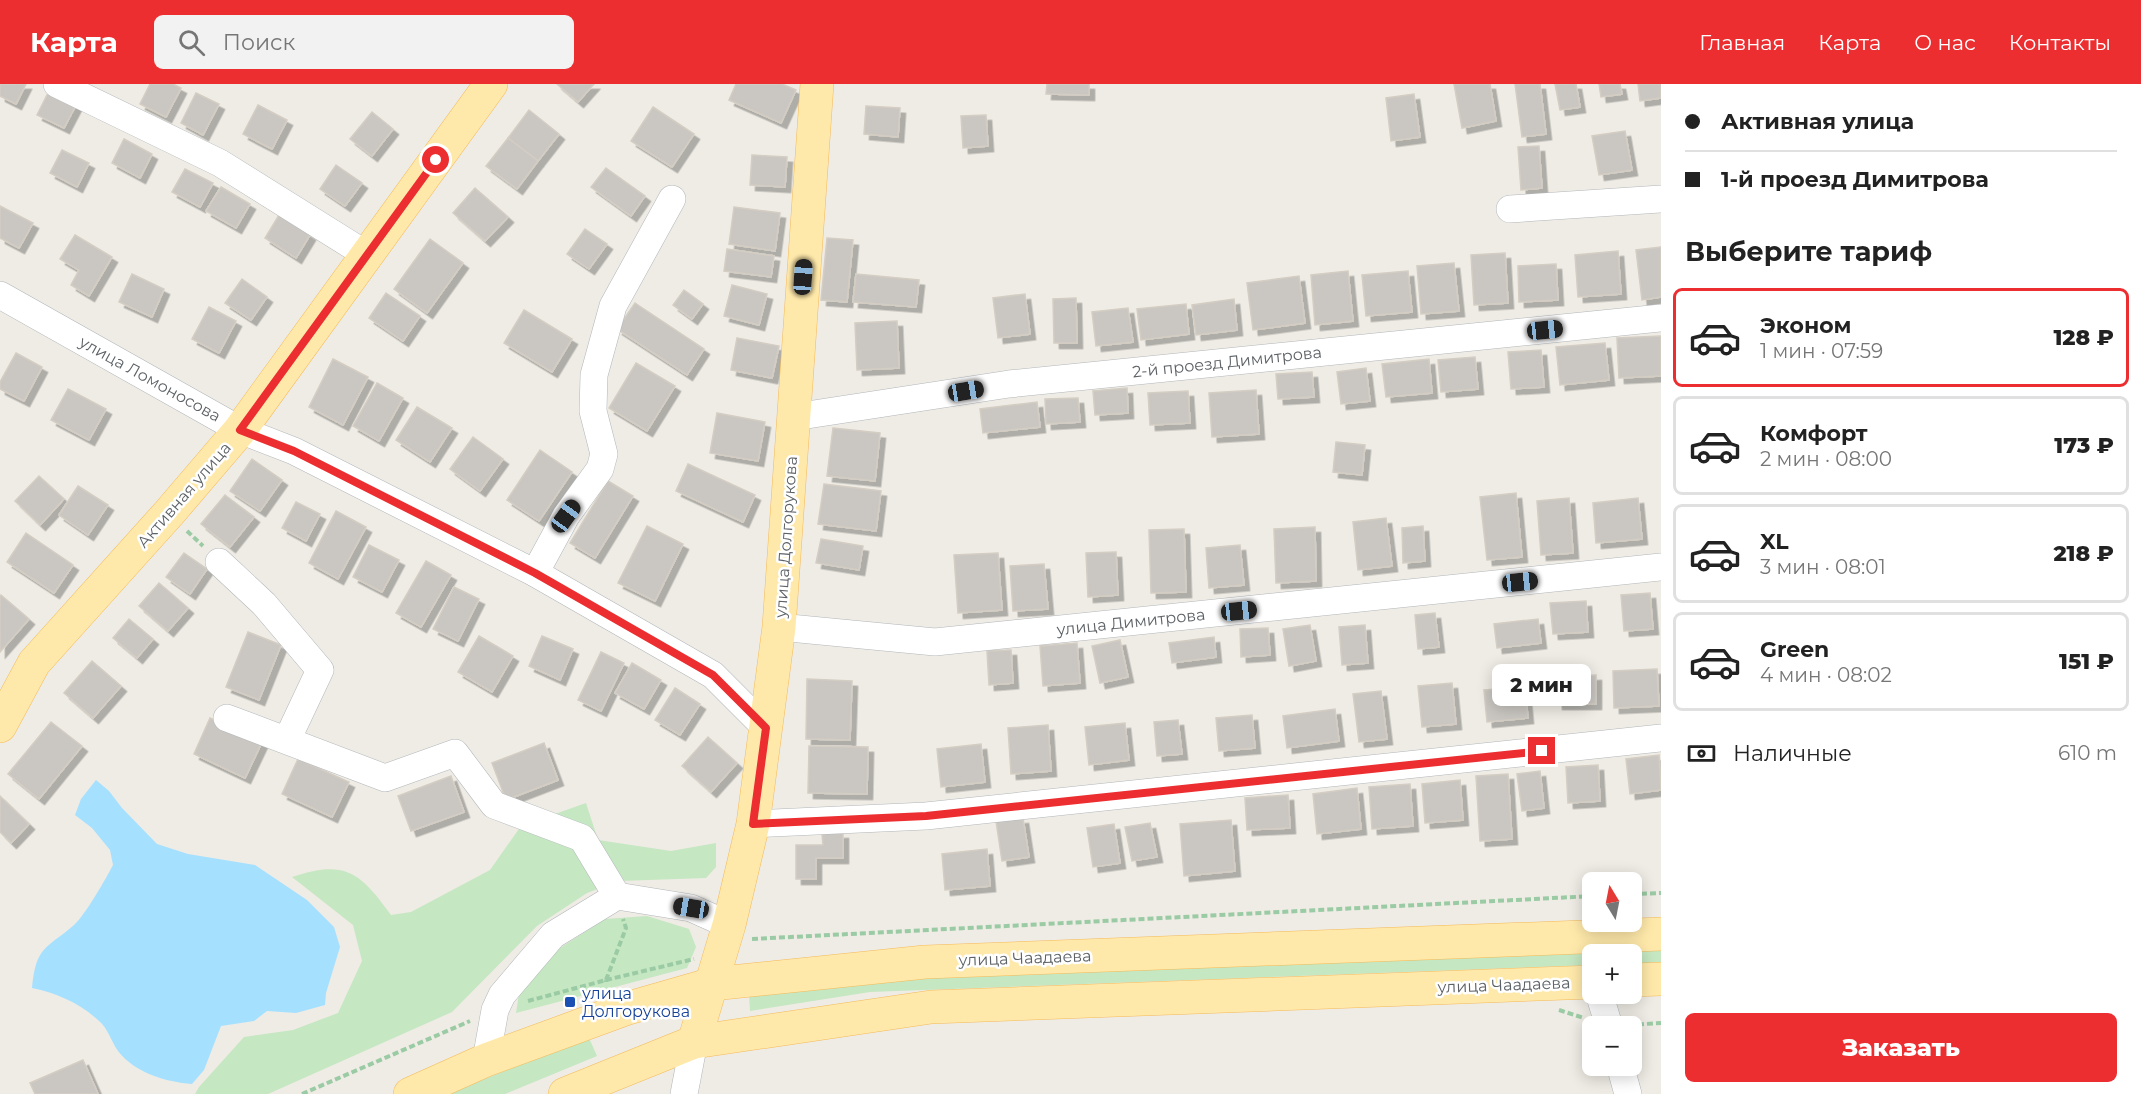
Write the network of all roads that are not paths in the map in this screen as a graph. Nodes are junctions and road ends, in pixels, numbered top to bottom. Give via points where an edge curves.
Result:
1 (57, 84) edge
2 (491, 84) edge
3 (817, 84) edge
4 (672, 199) dead end
5 (1661, 200) edge
6 (1509, 209) dead end
7 (367, 255) junction
8 (0, 295) edge
9 (1661, 318) edge
10 (794, 417) junction
11 (240, 430) junction
12 (219, 561) road end
13 (1661, 567) edge
14 (535, 573) junction
15 (780, 627) junction
16 (227, 718) dead end
17 (0, 726) edge
18 (766, 728) junction
19 (1661, 738) edge
20 (287, 740) junction
21 (753, 824) junction
22 (617, 896) junction
23 (1661, 934) edge
24 (725, 938) junction
25 (1661, 979) edge
26 (1642, 980) edge
27 (1582, 982) edge
28 (712, 984) junction
29 (694, 1042) junction
30 (486, 1060) junction
31 (1623, 1076) edge
32 (410, 1094) edge
33 (565, 1094) edge
34 (684, 1094) edge
35 (1628, 1094) edge

1 - 7 street via 220,163
2 - 7 main road, Активная улица
3 - 10 main road, улица Долгорукова
4 - 14 street via 613,306 594,375 593,411 604,454 600,469 566,516
5 - 6 street
7 - 11 main road, Активная улица
8 - 11 street, улица Ломоносова
9 - 10 street, 2-й проезд Димитрова via 1009,384
10 - 15 main road, улица Долгорукова
11 - 14 street, улица Ломоносова via 294,451
11 - 17 main road, Активная улица via 34,663
12 - 20 street via 264,604 320,670
13 - 15 street, улица Димитрова via 935,642
14 - 18 street, улица Ломоносова via 713,675
15 - 18 main road, улица Долгорукова
16 - 20 street
18 - 21 main road, улица Долгорукова
19 - 21 street via 926,816
20 - 22 street via 386,778 455,753 494,805 582,838
21 - 24 main road, улица Долгорукова
22 - 24 street via 691,908
22 - 30 street via 553,935 502,995 495,1010
23 - 28 main road, улица Чаадаева via 925,962
24 - 28 main road, улица Долгорукова
25 - 26 main road
27 - 29 main road, улица Чаадаева via 931,1007
28 - 29 main road, улица Долгорукова
28 - 30 main road, улица Чаадаева via 625,1009
29 - 33 main road, улица Чаадаева
29 - 34 street
30 - 32 main road, улица Чаадаева
31 - 35 street

